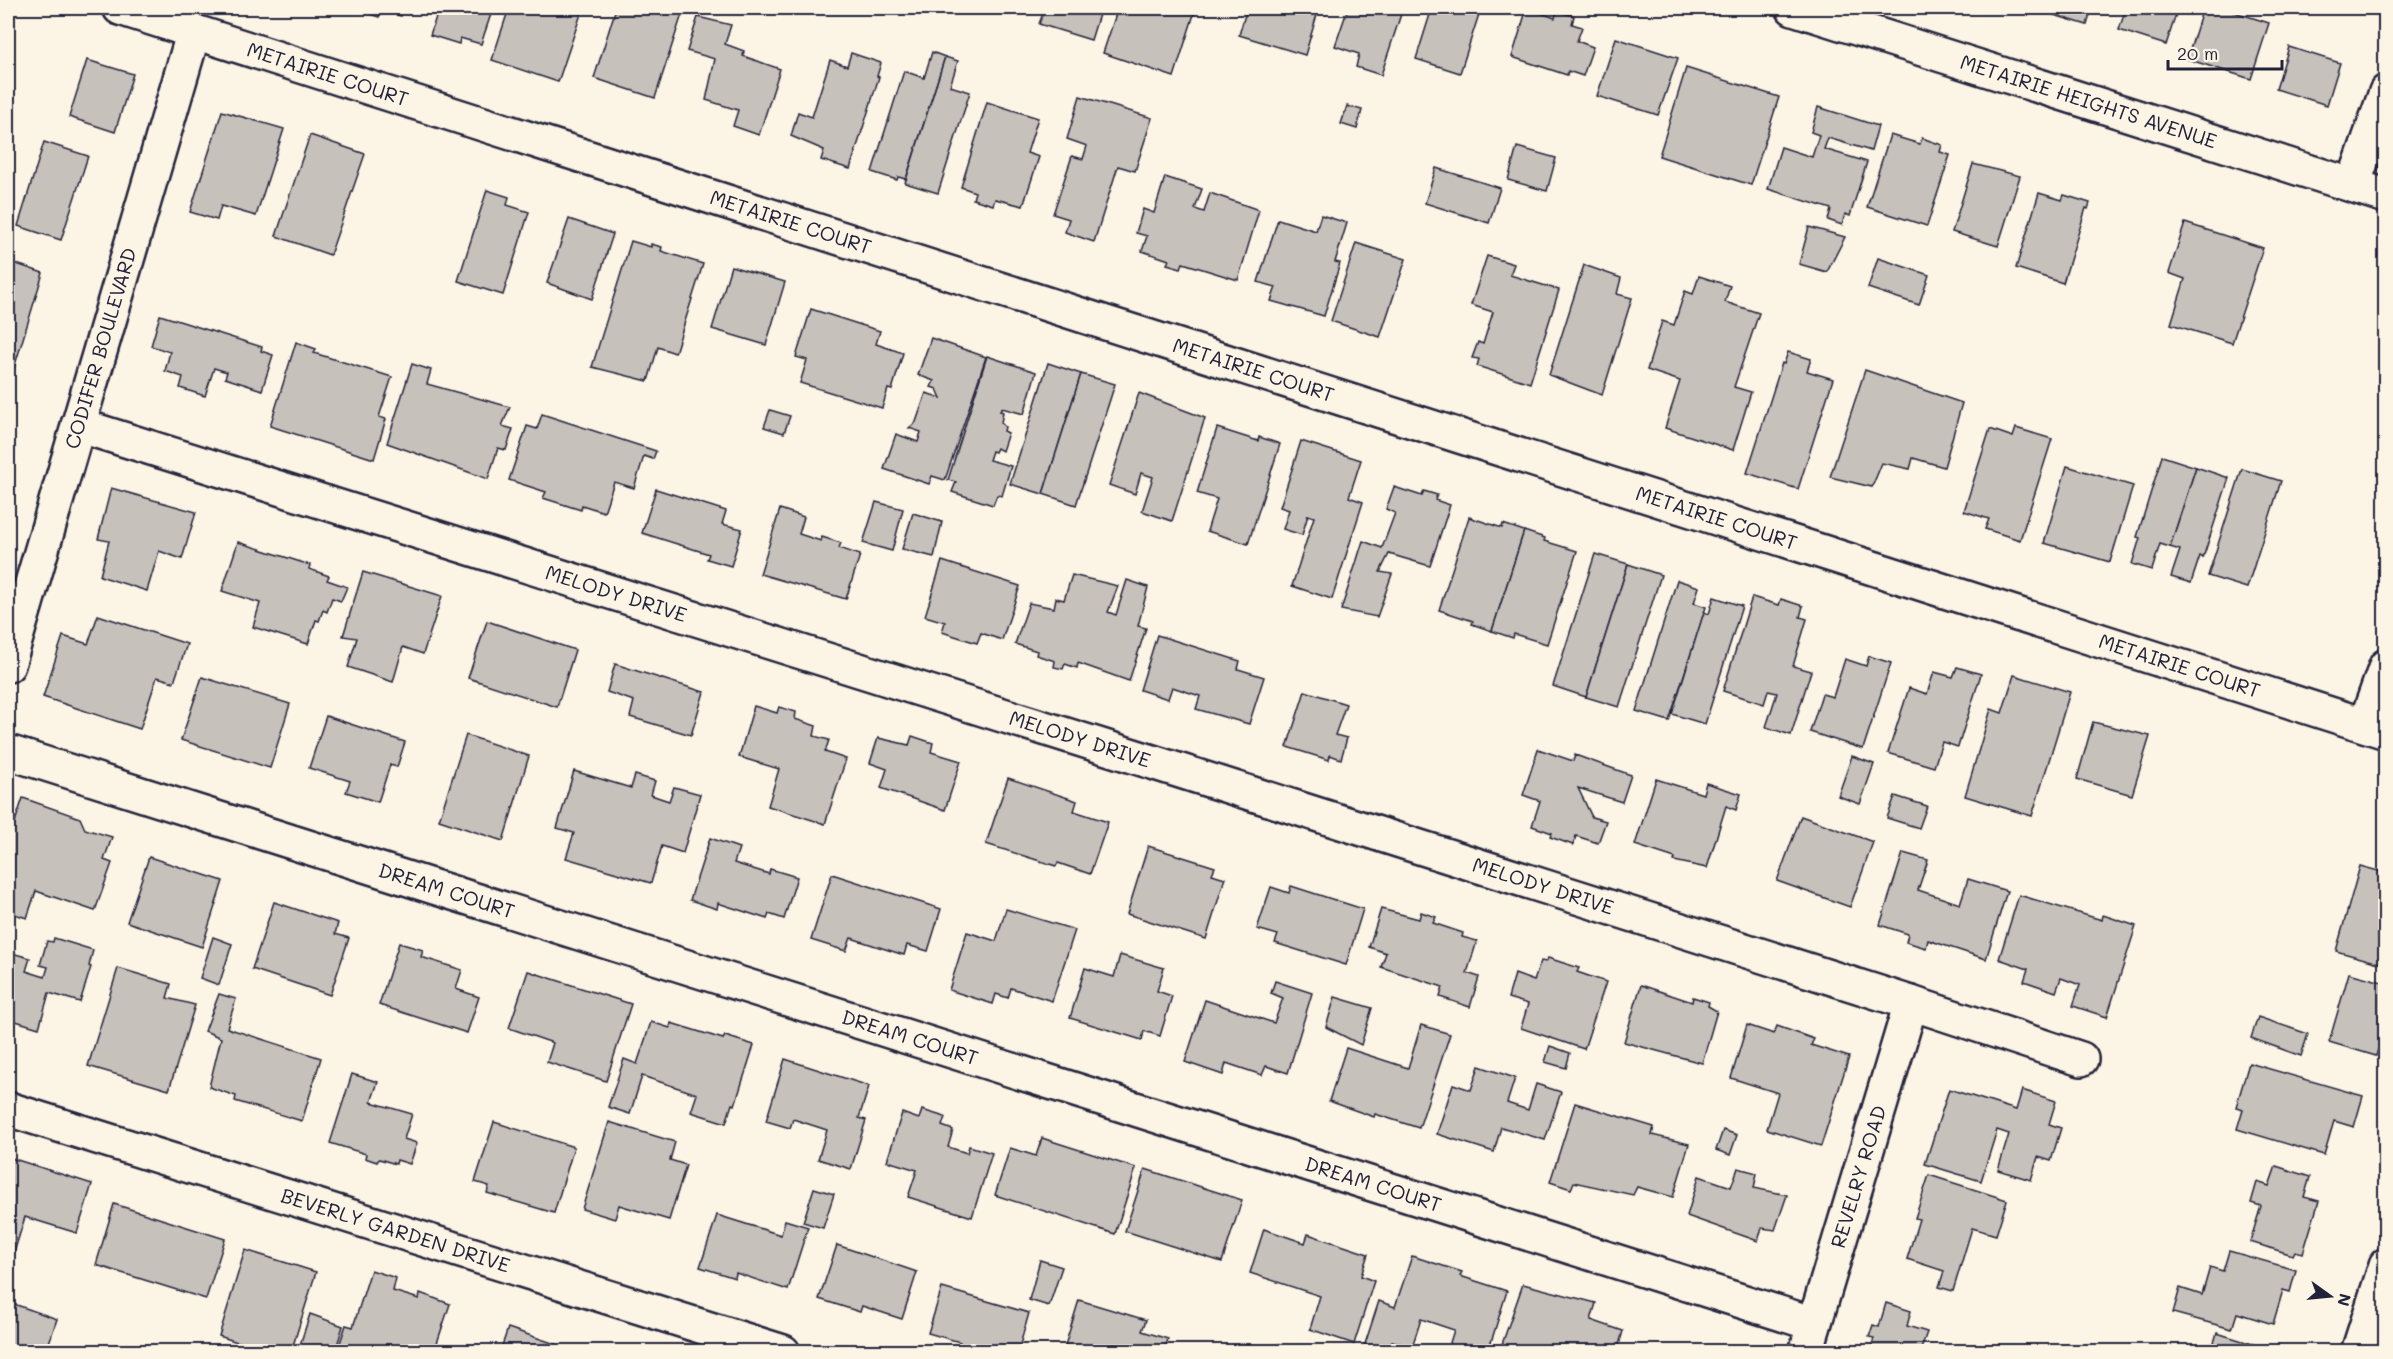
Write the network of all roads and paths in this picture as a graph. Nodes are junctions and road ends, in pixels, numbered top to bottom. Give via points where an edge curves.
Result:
1 (120, 8) edge
2 (1793, 8) edge
3 (194, 31) junction
4 (2385, 92) edge
5 (2353, 185) junction
6 (2385, 196) edge
7 (78, 425) junction
8 (8, 665) edge
9 (2385, 666) edge
10 (2375, 729) edge
11 (8, 752) edge
12 (1911, 1003) junction
13 (2081, 1059) dead end
14 (8, 1109) edge
15 (2385, 1265) edge
16 (1810, 1338) edge
17 (783, 1352) edge
18 (2358, 1352) edge

1 - 3 street, METAIRIE COURT
2 - 5 street, METAIRIE HEIGHTS AVENUE
3 - 7 street, CODIFER BOULEVARD
3 - 10 street, METAIRIE COURT
4 - 5 street
5 - 6 street, METAIRIE HEIGHTS AVENUE
7 - 8 street, CODIFER BOULEVARD
7 - 12 street, MELODY DRIVE
9 - 10 street
11 - 16 street, DREAM COURT
12 - 13 street, MELODY DRIVE
12 - 16 street, REVELRY ROAD
14 - 17 street, BEVERLY GARDEN DRIVE
15 - 18 street

